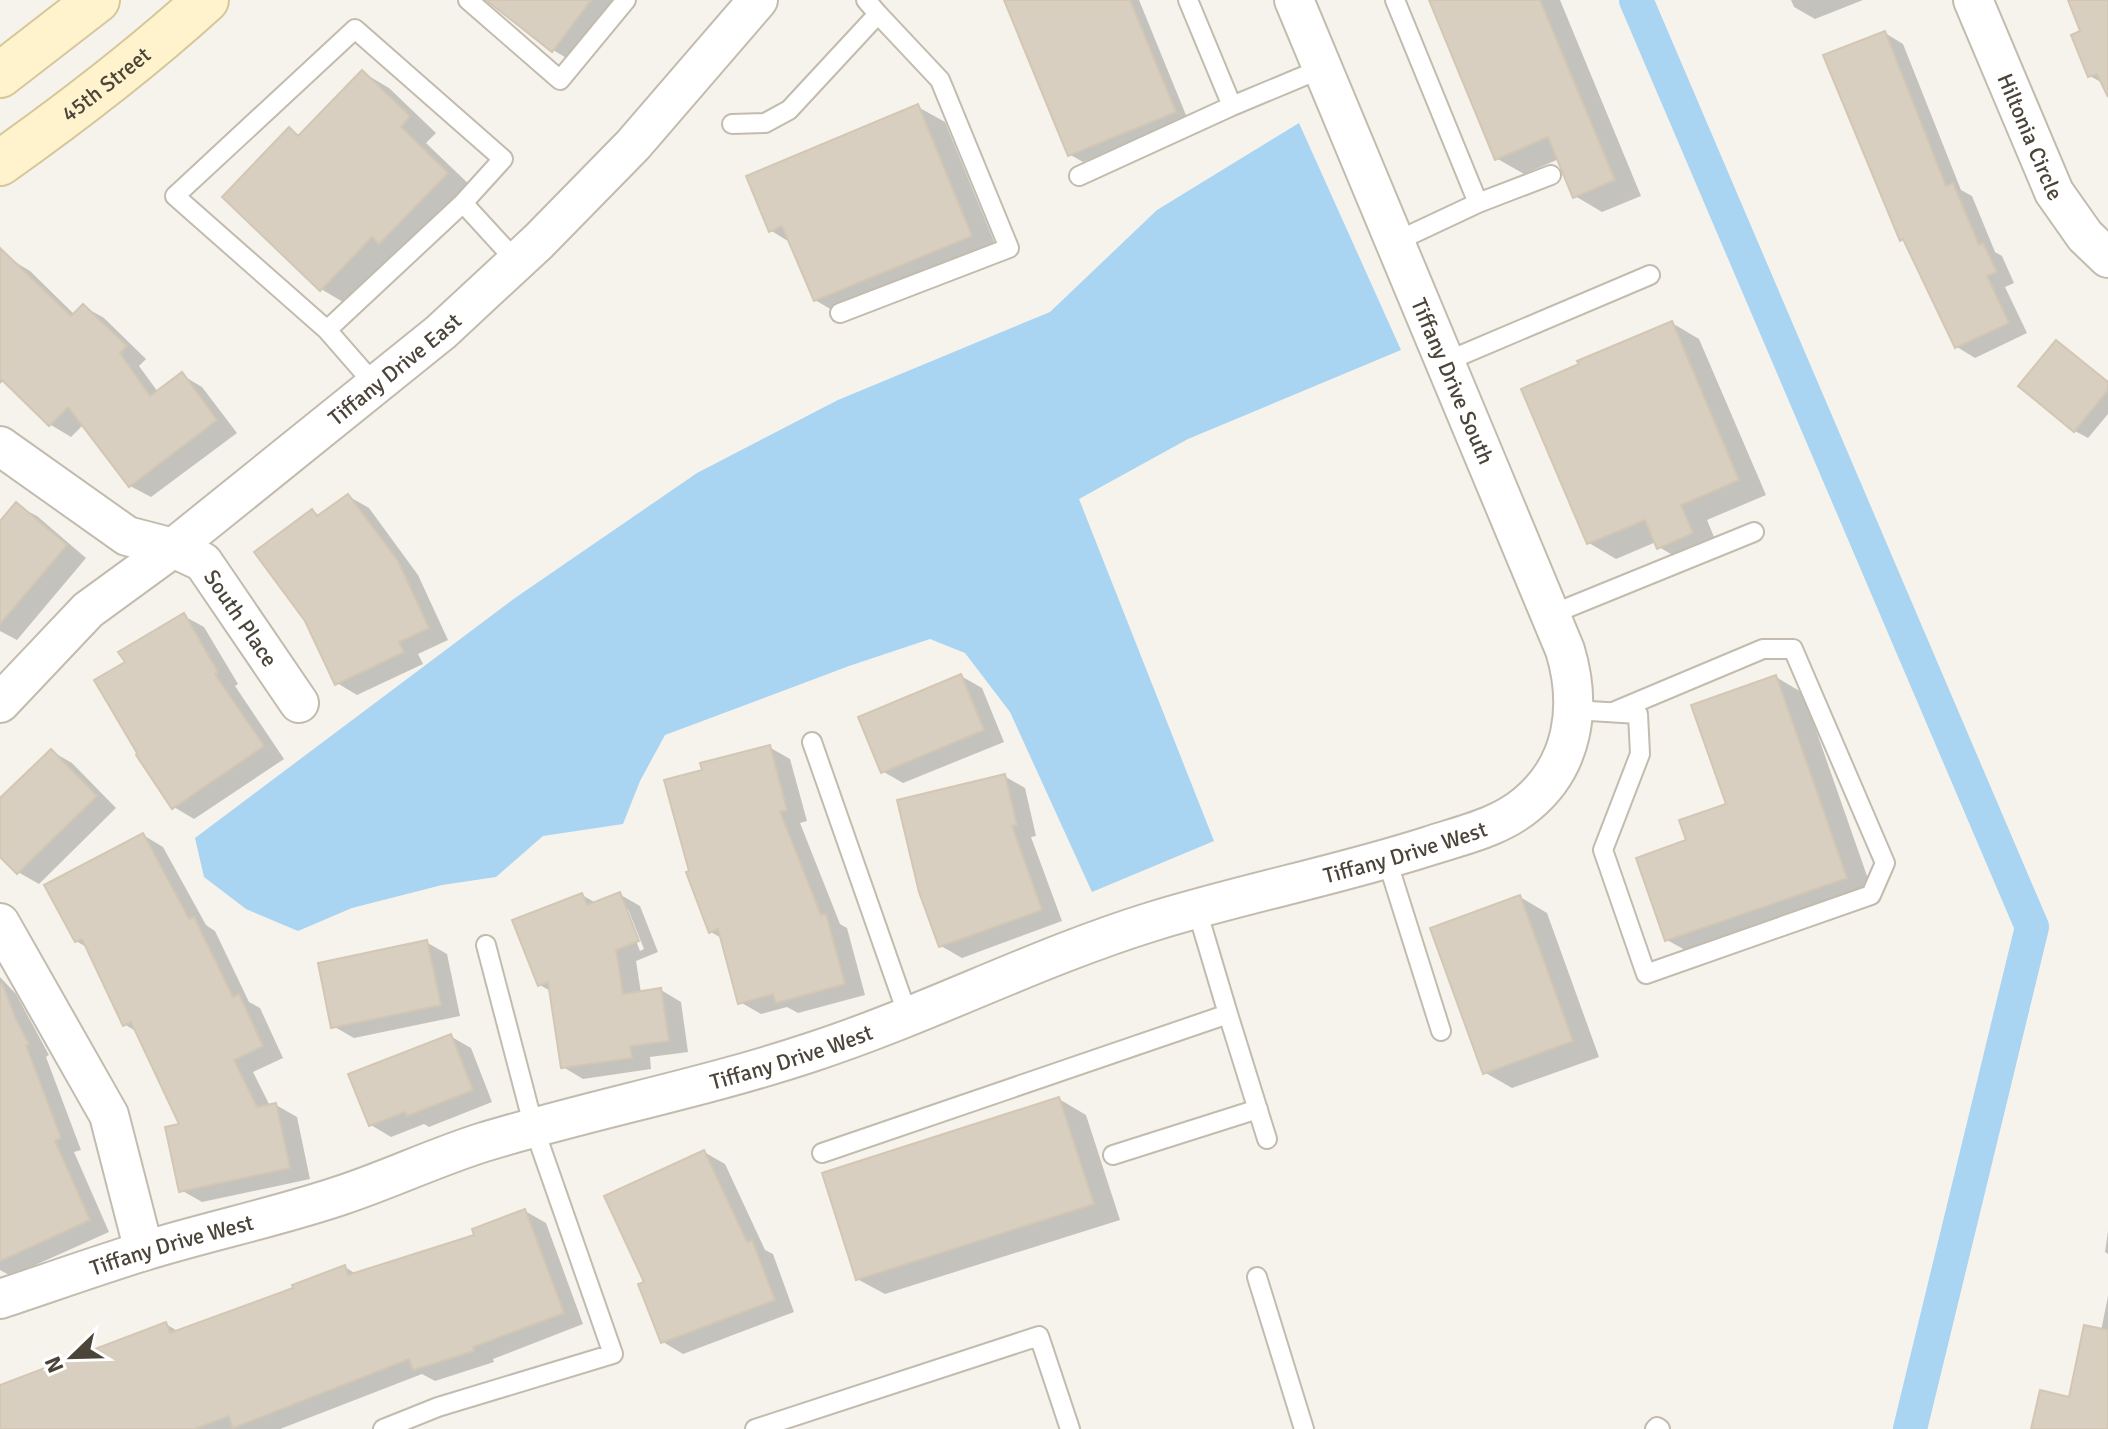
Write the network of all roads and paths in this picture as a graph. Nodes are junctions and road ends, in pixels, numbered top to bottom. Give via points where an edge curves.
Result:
1 (97, 0) edge
2 (206, 0) edge
3 (468, 0) edge
4 (626, 0) edge
5 (758, 0) edge
6 (1188, 0) edge
7 (1294, 0) edge
8 (1395, 0) edge
9 (1973, 0) edge
10 (872, 7) edge
11 (1323, 68) junction
12 (0, 75) edge
13 (1232, 106) junction
14 (732, 124) dead end
15 (0, 163) edge
16 (1551, 175) dead end
17 (1079, 176) dead end
18 (463, 203) junction
19 (1478, 203) junction
20 (1395, 242) junction
21 (2108, 258) edge
22 (517, 262) junction
23 (1650, 275) dead end
24 (840, 313) dead end
25 (327, 330) junction
26 (1445, 362) junction
27 (375, 385) junction
28 (0, 446) edge
29 (1754, 532) dead end
30 (173, 548) junction
31 (1550, 615) junction
32 (0, 703) edge
33 (299, 703) dead end
34 (1574, 710) junction
35 (1613, 712) junction
36 (812, 742) dead end
37 (1558, 767) joint
38 (1387, 860) junction
39 (1197, 910) junction
40 (0, 923) edge
41 (486, 945) dead end
42 (1228, 1014) junction
43 (908, 1016) junction
44 (1441, 1031) dead end
45 (1258, 1109) junction
46 (534, 1128) junction
47 (1267, 1139) dead end
48 (822, 1153) dead end
49 (1113, 1155) dead end
50 (144, 1251) junction
51 (1257, 1277) dead end
52 (0, 1299) edge
53 (383, 1429) edge
54 (755, 1429) edge
55 (1070, 1429) edge
56 (1304, 1429) edge

1 - 12 main road
2 - 15 main road, 45th Street via 152,48
3 - 4 lane via 560,80
5 - 22 street, Tiffany Drive East via 633,145
6 - 13 lane
7 - 11 street, Tiffany Drive South
8 - 19 lane
9 - 21 street, Hiltonia Circle via 2054,192
10 - 14 lane via 789,110 765,123
10 - 24 lane via 940,80 1009,248
11 - 13 lane
11 - 20 street, Tiffany Drive South
13 - 17 lane
16 - 19 lane
18 - 22 lane
18 - 25 lane
18 - 25 lane via 503,159 355,29 175,196
19 - 20 lane
20 - 26 street, Tiffany Drive South
22 - 27 street, Tiffany Drive East
23 - 26 lane
25 - 27 lane
26 - 31 street, Tiffany Drive South
27 - 30 street, Tiffany Drive East
28 - 30 street, South Place via 127,536
29 - 31 lane
30 - 32 street, Tiffany Drive East via 88,610
30 - 33 street, South Place via 203,562
31 - 34 street, Tiffany Drive South via 1572,674
34 - 35 lane
34 - 37 street, Tiffany Drive South
35 - 35 lane via 1638,714 1640,754 1603,850 1646,974 1871,895 1885,863 1793,649 1763,649
36 - 43 lane
37 - 38 street, Tiffany Drive West via 1528,804 1508,818
38 - 39 street, Tiffany Drive West
38 - 44 lane
39 - 42 lane
39 - 43 street, Tiffany Drive West via 1047,958
40 - 50 street via 109,1115
41 - 46 lane
42 - 45 lane
42 - 48 lane
43 - 46 street, Tiffany Drive West via 706,1085
45 - 47 lane
45 - 49 lane
46 - 50 street, Tiffany Drive West via 339,1196
46 - 53 lane via 613,1354
50 - 52 street, Tiffany Drive West
51 - 56 lane
54 - 55 lane via 1039,1336

